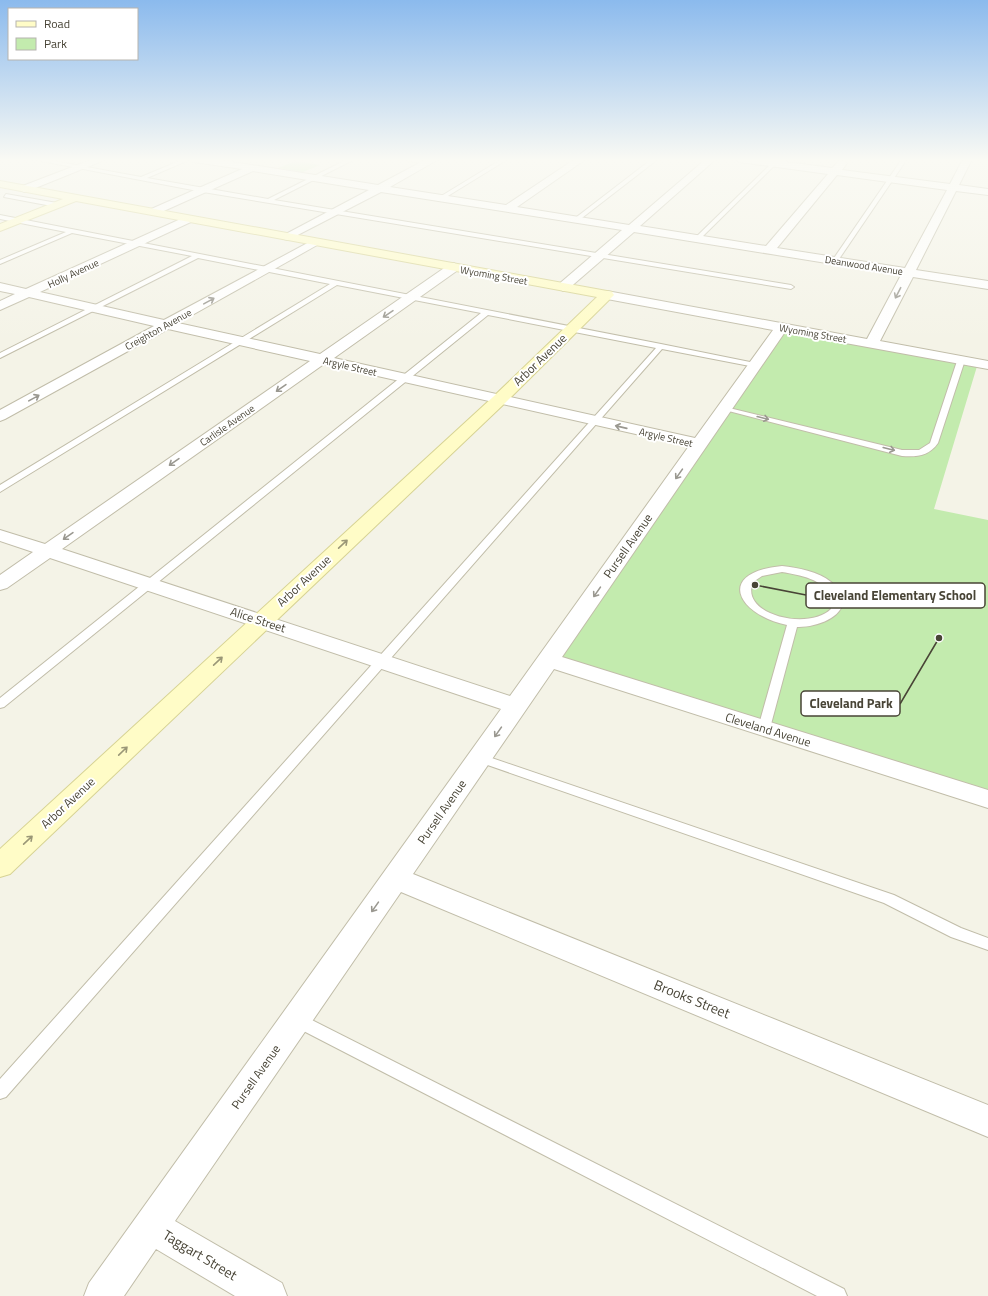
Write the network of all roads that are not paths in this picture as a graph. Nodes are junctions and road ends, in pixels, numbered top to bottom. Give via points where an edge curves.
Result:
1 (11, 219) edge
2 (22, 219) edge
3 (188, 219) edge
4 (192, 219) edge
5 (321, 219) edge
6 (381, 219) edge
7 (573, 219) edge
8 (642, 219) edge
9 (717, 219) edge
10 (795, 219) edge
11 (863, 219) edge
12 (936, 219) edge
13 (576, 220) joint
14 (18, 221) junction
15 (0, 228) edge
16 (632, 228) junction
17 (72, 231) junction
18 (288, 237) junction
19 (697, 239) junction
20 (315, 242) junction
21 (136, 244) junction
22 (769, 250) junction
23 (602, 255) junction
24 (197, 256) junction
25 (835, 260) junction
26 (0, 262) edge
27 (454, 267) junction
28 (265, 270) junction
29 (909, 272) junction
30 (336, 283) junction
31 (988, 285) edge
32 (0, 286) edge
33 (563, 287) junction
34 (791, 287) dead end
35 (29, 293) junction
36 (607, 295) junction
37 (412, 297) junction
38 (0, 306) edge
39 (95, 308) junction
40 (487, 312) junction
41 (166, 325) junction
42 (782, 327) junction
43 (573, 329) junction
44 (240, 341) junction
45 (872, 343) junction
46 (661, 346) junction
47 (0, 356) edge
48 (322, 359) junction
49 (961, 360) junction
50 (755, 365) junction
51 (988, 365) edge
52 (404, 378) junction
53 (499, 400) junction
54 (725, 409) junction
55 (0, 416) edge
56 (595, 421) junction
57 (700, 444) junction
58 (0, 489) edge
59 (0, 535) edge
60 (47, 551) junction
61 (0, 584) edge
62 (148, 586) junction
63 (261, 621) junction
64 (793, 623) junction
65 (549, 660) junction
66 (381, 661) junction
67 (0, 704) edge
68 (516, 706) junction
69 (764, 728) junction
70 (480, 758) junction
71 (988, 799) edge
72 (0, 866) edge
73 (395, 878) junction
74 (988, 944) edge
75 (296, 1019) junction
76 (0, 1091) edge
77 (988, 1121) edge
78 (151, 1226) junction
79 (102, 1296) edge
80 (269, 1296) edge
81 (837, 1296) edge

1 - 14 lane
2 - 14 street
3 - 21 street, Holly Avenue
4 - 18 street, Wyoming Street
5 - 18 street
6 - 23 lane
7 - 13 street, Deanwood Avenue
8 - 16 street
9 - 19 lane
10 - 22 street
11 - 25 lane
12 - 29 street
13 - 16 street, Deanwood Avenue
14 - 15 street
14 - 17 lane
16 - 19 street, Deanwood Avenue
16 - 23 street
17 - 21 lane
17 - 26 lane
18 - 20 street, Wyoming Street
19 - 22 street, Deanwood Avenue
20 - 27 street, Wyoming Street
20 - 28 street, Creighton Avenue
21 - 24 lane
21 - 35 street, Holly Avenue
22 - 25 street, Deanwood Avenue
23 - 33 street
23 - 34 lane
24 - 28 lane
24 - 39 lane
25 - 29 street, Deanwood Avenue
27 - 33 street, Wyoming Street
27 - 37 street, Carlisle Avenue
28 - 30 lane
41 -> 28 street, Creighton Avenue
29 - 31 street, Deanwood Avenue
29 -> 45 street
30 - 37 lane
30 - 44 lane
32 - 35 street, Argyle Street
33 - 36 street, Wyoming Street
35 - 38 street, Holly Avenue
35 - 39 street, Argyle Street
36 - 42 street, Wyoming Street
36 - 43 street, Arbor Avenue
37 - 40 lane
37 -> 48 street, Carlisle Avenue
39 - 41 street, Argyle Street
39 - 47 lane
40 - 43 lane
40 - 52 lane
41 - 44 street, Argyle Street
55 -> 41 street, Creighton Avenue
42 - 45 street, Wyoming Street
42 - 50 street, Pursell Avenue
43 - 46 lane
43 - 53 street, Arbor Avenue
44 - 48 street, Argyle Street
44 - 58 lane
45 - 49 street, Wyoming Street
46 - 50 lane
46 - 56 lane
48 - 52 street, Argyle Street
48 -> 60 street, Carlisle Avenue
49 - 51 street, Wyoming Street
54 -> 49 lane via 918,454 929,450 934,443
50 - 54 street, Pursell Avenue
52 - 53 street, Argyle Street
52 - 62 lane
53 - 56 street, Argyle Street
63 -> 53 street, Arbor Avenue
54 - 57 street, Pursell Avenue
57 -> 56 street, Argyle Street
56 - 66 lane
57 -> 65 street, Pursell Avenue
59 - 60 street, Alice Street
60 - 61 street, Carlisle Avenue
60 - 62 street, Alice Street
62 - 63 street, Alice Street
62 - 67 lane
63 - 66 street, Alice Street
72 -> 63 street, Arbor Avenue
64 - 64 lane via 808,623 832,615 837,607 837,598 832,589 824,581 797,570 768,570 749,580 746,588 747,597 753,606 777,620
64 - 69 lane
65 - 68 street, Pursell Avenue
65 - 69 street, Cleveland Avenue
66 - 68 street, Alice Street
66 - 76 lane
68 -> 70 street, Pursell Avenue
69 - 71 street, Cleveland Avenue
70 - 73 street, Pursell Avenue
70 - 74 lane via 889,899 956,933
73 -> 75 street, Pursell Avenue
73 - 77 street, Brooks Street
75 - 78 street, Pursell Avenue
75 - 81 lane
78 - 79 street, Pursell Avenue
78 - 80 street, Taggart Street

